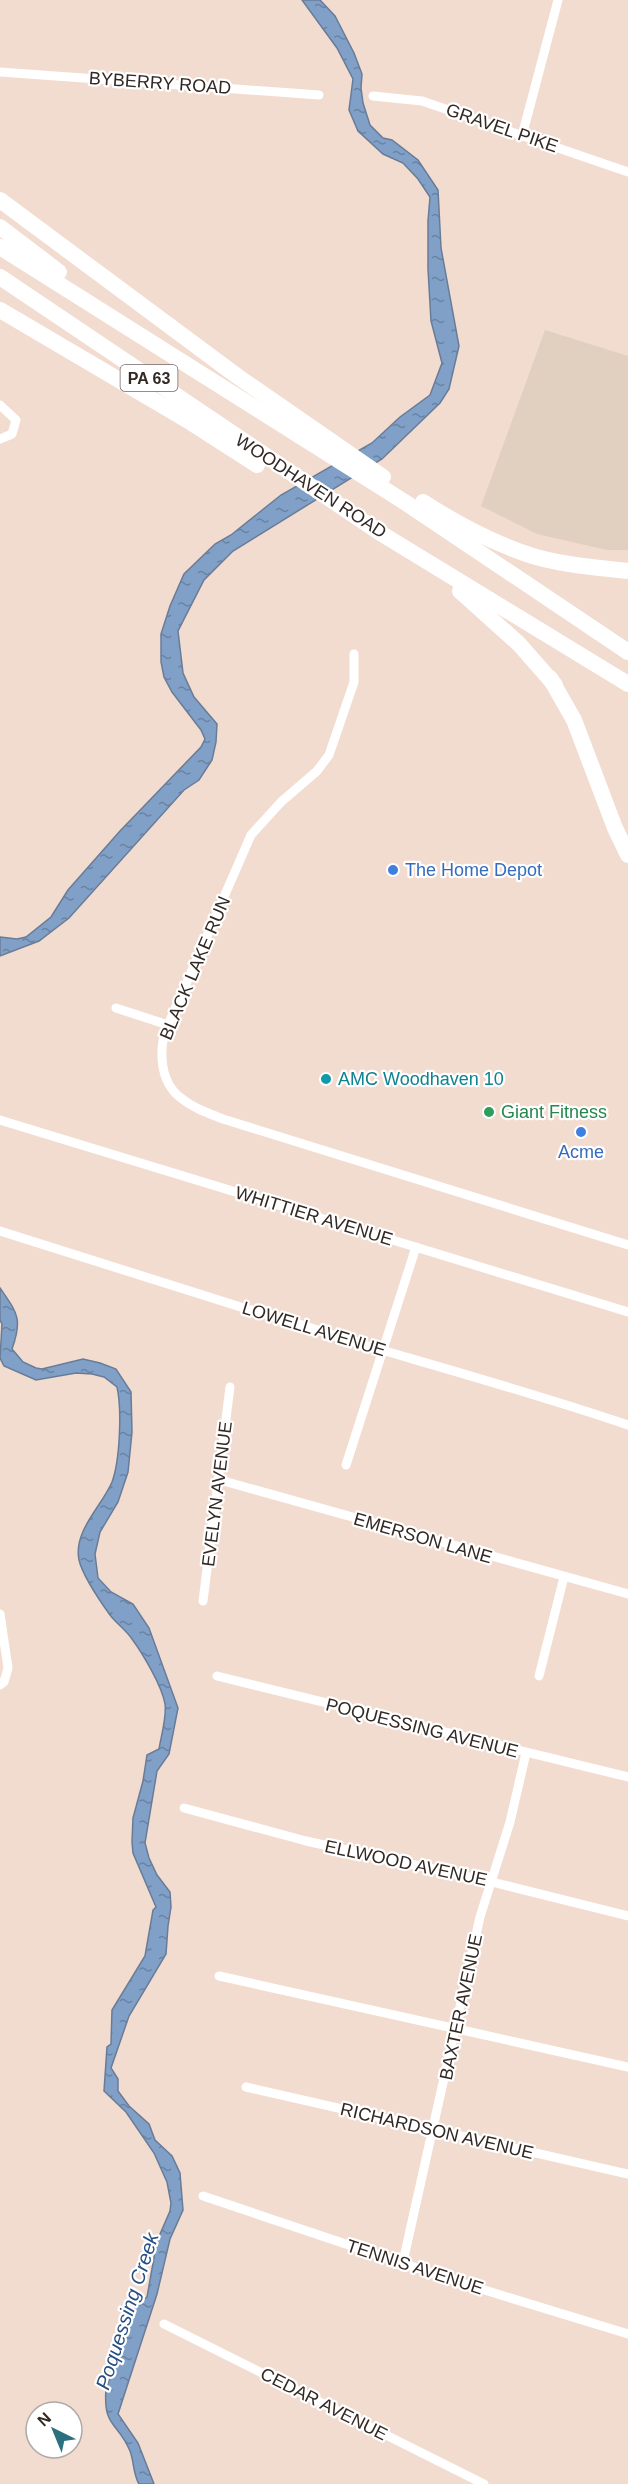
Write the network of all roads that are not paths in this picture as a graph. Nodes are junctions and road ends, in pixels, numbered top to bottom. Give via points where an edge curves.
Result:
1 (558, 0) edge
2 (0, 72) edge
3 (319, 95) dead end
4 (373, 96) dead end
5 (522, 136) junction
6 (628, 172) edge
7 (0, 200) edge
8 (0, 227) edge
9 (0, 246) edge
10 (0, 277) edge
11 (0, 310) edge
12 (156, 344) junction
13 (0, 405) edge
14 (0, 439) edge
15 (338, 454) junction
16 (365, 472) junction
17 (294, 483) junction
18 (323, 501) junction
19 (403, 501) junction
20 (382, 534) junction
21 (628, 573) edge
22 (628, 652) edge
23 (354, 654) dead end
24 (628, 684) edge
25 (555, 685) junction
26 (628, 855) edge
27 (116, 1008) dead end
28 (168, 1025) junction
29 (0, 1120) edge
30 (0, 1231) edge
31 (628, 1245) edge
32 (416, 1247) junction
33 (628, 1312) edge
34 (383, 1350) junction
35 (230, 1386) dead end
36 (628, 1425) edge
37 (346, 1465) dead end
38 (220, 1480) junction
39 (564, 1577) junction
40 (628, 1594) edge
41 (203, 1601) dead end
42 (0, 1614) edge
43 (217, 1676) dead end
44 (539, 1676) dead end
45 (0, 1685) edge
46 (526, 1753) junction
47 (628, 1777) edge
48 (184, 1808) dead end
49 (492, 1882) junction
50 (628, 1916) edge
51 (219, 1976) dead end
52 (457, 2029) junction
53 (628, 2067) edge
54 (246, 2087) dead end
55 (433, 2131) junction
56 (628, 2174) edge
57 (203, 2196) dead end
58 (403, 2262) junction
59 (164, 2324) dead end
60 (628, 2334) edge
61 (484, 2484) edge

1 - 5 street
2 - 3 street, BYBERRY ROAD
4 - 5 street, GRAVEL PIKE via 422,101
5 - 6 street, GRAVEL PIKE
7 - 15 highway
8 - 12 highway
9 - 12 highway, WOODHAVEN ROAD / PA 63
10 - 17 highway, WOODHAVEN ROAD / PA 63
11 - 17 highway
12 - 15 highway, WOODHAVEN ROAD / PA 63
13 - 14 street via 16,420 12,434
15 - 16 highway, WOODHAVEN ROAD / PA 63
16 - 19 highway, WOODHAVEN ROAD / PA 63
16 - 21 highway via 482,535 536,557
17 - 18 highway, WOODHAVEN ROAD / PA 63
18 - 20 highway, WOODHAVEN ROAD / PA 63
18 - 25 highway via 457,589 491,616
19 - 21 highway via 520,558 571,572
19 - 22 highway, WOODHAVEN ROAD / PA 63
20 - 24 highway, WOODHAVEN ROAD / PA 63
20 - 25 highway via 484,604 520,638
23 - 28 street, BLACK LAKE RUN via 354,682 329,755 251,835
25 - 26 highway via 578,729
27 - 28 street
28 - 31 street, BLACK LAKE RUN via 161,1060 178,1097 197,1109
29 - 32 street, WHITTIER AVENUE
30 - 34 street, LOWELL AVENUE
32 - 33 street, WHITTIER AVENUE
32 - 34 street
34 - 36 street, LOWELL AVENUE
34 - 37 street
35 - 38 street, EVELYN AVENUE
38 - 39 street, EMERSON LANE
38 - 41 street, EVELYN AVENUE
39 - 40 street, EMERSON LANE
39 - 44 street
42 - 45 street via 8,1668
43 - 46 street, POQUESSING AVENUE
46 - 47 street, POQUESSING AVENUE
46 - 49 street, BAXTER AVENUE
48 - 49 street, ELLWOOD AVENUE via 306,1841
49 - 50 street, ELLWOOD AVENUE
49 - 52 street, BAXTER AVENUE via 480,1917
51 - 52 street
52 - 53 street
52 - 55 street, BAXTER AVENUE
54 - 55 street, RICHARDSON AVENUE
55 - 56 street, RICHARDSON AVENUE
55 - 58 street, BAXTER AVENUE
57 - 58 street, TENNIS AVENUE
58 - 60 street, TENNIS AVENUE
59 - 61 street, CEDAR AVENUE

